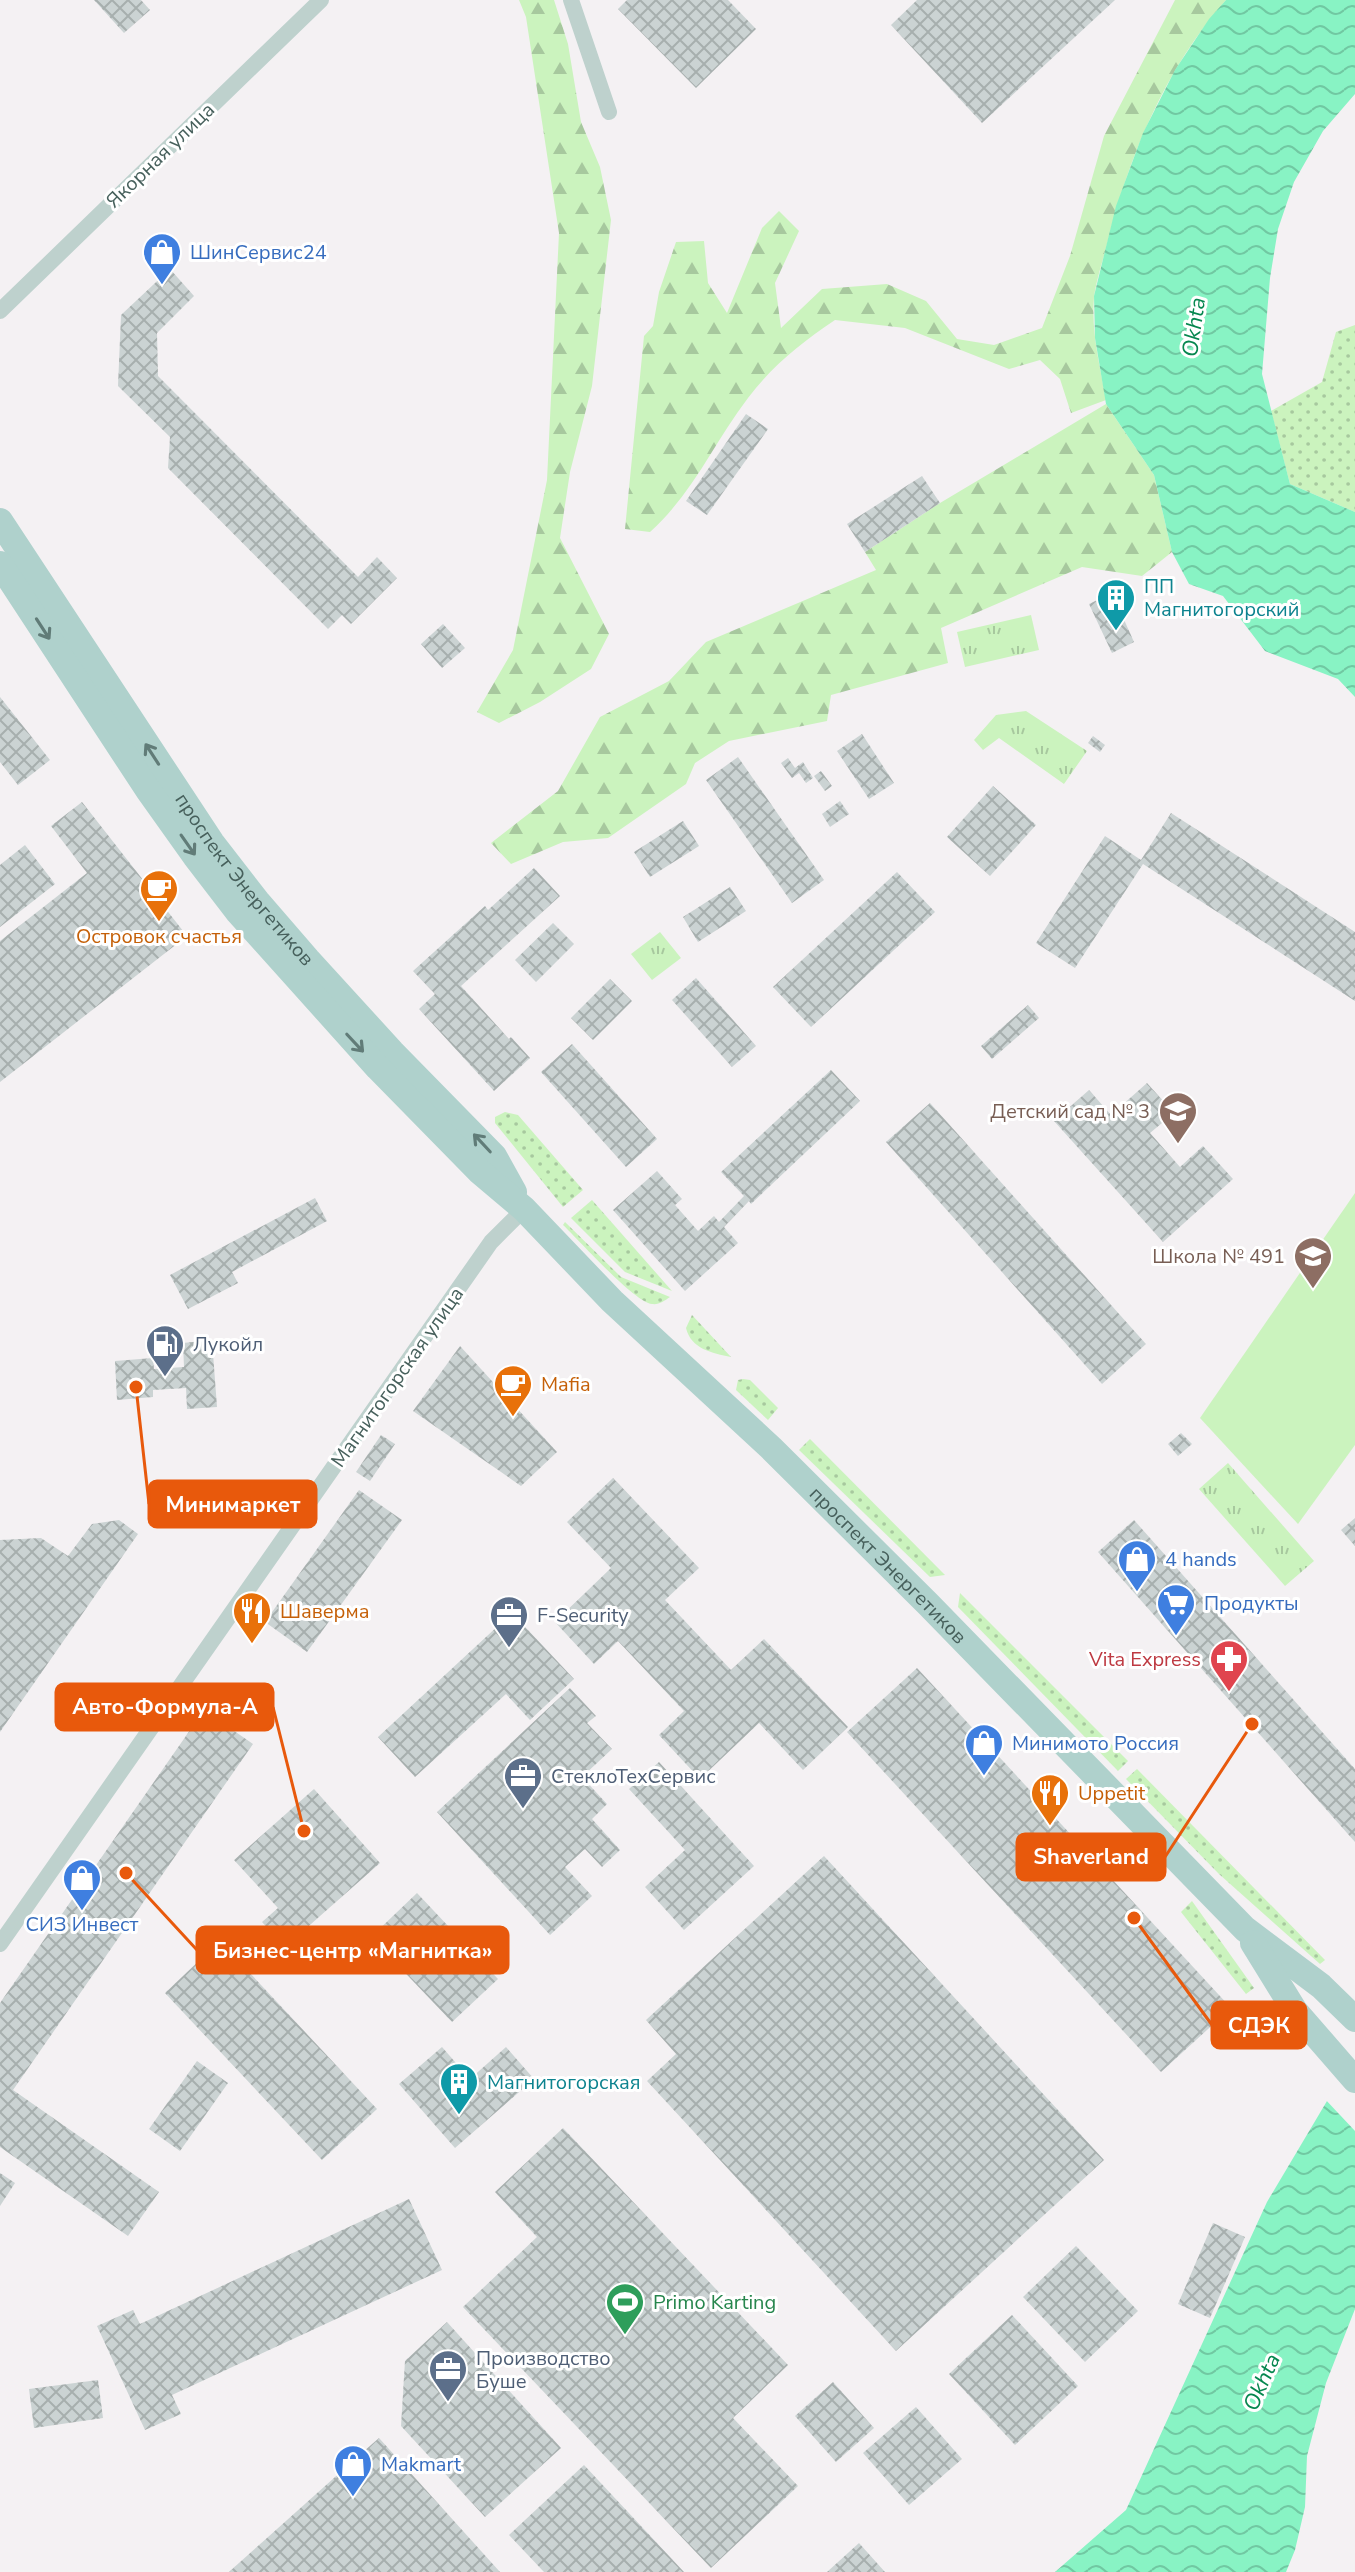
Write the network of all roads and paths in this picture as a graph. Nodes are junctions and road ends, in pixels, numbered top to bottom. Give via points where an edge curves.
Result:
1 (321, 0) edge
2 (571, 0) edge
3 (609, 112) dead end
4 (0, 311) edge
5 (0, 521) edge
6 (0, 564) edge
7 (524, 1209) junction
8 (1245, 1929) junction
9 (0, 1944) edge
10 (1355, 2019) edge
11 (1355, 2080) edge

1 - 4 street, Якорная улица
2 - 3 street
7 -> 5 main road, проспект Энергетиков via 494,1156 308,960 212,843
6 -> 7 main road, проспект Энергетиков via 148,790 238,912 378,1068
7 - 8 main road, проспект Энергетиков via 612,1301 928,1604
7 - 9 street, Магнитогорская улица via 491,1242
8 - 10 main road, проспект Энергетиков via 1321,1986
8 - 11 main road, проспект Энергетиков via 1295,2011

